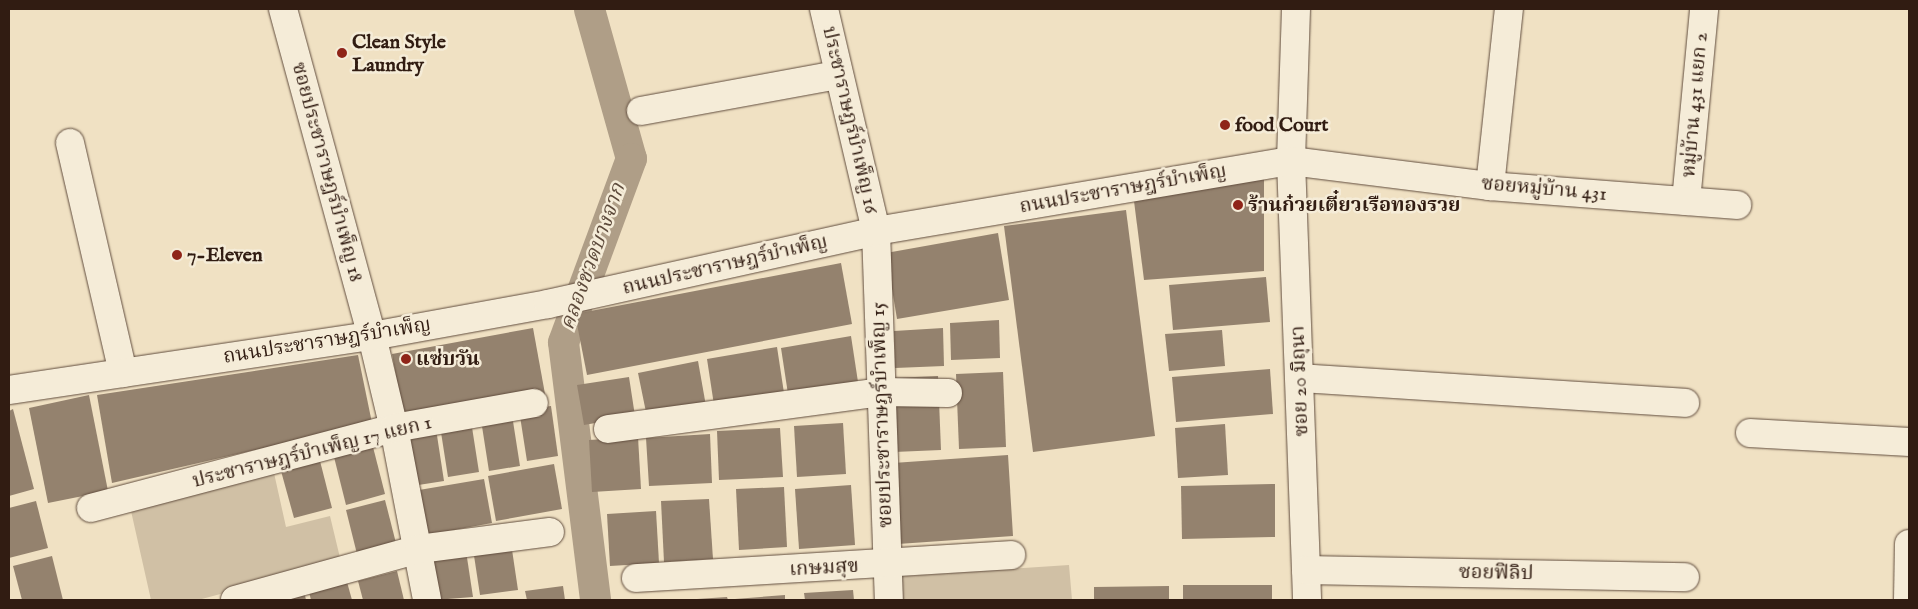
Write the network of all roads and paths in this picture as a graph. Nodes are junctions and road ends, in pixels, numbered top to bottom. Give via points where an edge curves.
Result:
1 (283, 9) edge
2 (824, 9) edge
3 (1296, 9) edge
4 (1509, 9) edge
5 (1704, 9) edge
6 (838, 75) junction
7 (641, 111) dead end
8 (70, 143) dead end
9 (1291, 161) junction
10 (1490, 186) junction
11 (1686, 201) junction
12 (1738, 205) dead end
13 (876, 230) junction
14 (372, 336) junction
15 (123, 373) junction
16 (1300, 378) junction
17 (9, 390) edge
18 (881, 392) junction
19 (948, 393) dead end
20 (534, 403) dead end
21 (1685, 403) dead end
22 (394, 428) junction
23 (608, 429) dead end
24 (1750, 433) dead end
25 (1909, 442) edge
26 (91, 508) dead end
27 (550, 532) dead end
28 (1909, 544) edge
29 (419, 550) junction
30 (1011, 556) dead end
31 (887, 565) junction
32 (1306, 570) junction
33 (1685, 577) dead end
34 (636, 578) dead end
35 (235, 600) edge
36 (427, 600) edge
37 (889, 600) edge
38 (1307, 600) edge
39 (1908, 600) edge

1 - 14 street, ซอยประชาราษฎร์บำเพ็ญ 18
2 - 6 street, ประชาราษฎร์บำเพ็ญ 16
3 - 9 street
4 - 10 street
5 - 11 street, หมู่บ้าน 431 แยก 2
6 - 7 street
6 - 13 street, ประชาราษฎร์บำเพ็ญ 16
8 - 15 street
9 - 10 street, ซอยหมู่บ้าน 431
9 - 13 street, ถนนประชาราษฎร์บำเพ็ญ
9 - 16 street, ซอย 20 มิถุนา
10 - 11 street, ซอยหมู่บ้าน 431
11 - 12 street, ซอยหมู่บ้าน 431
13 - 14 street, ถนนประชาราษฎร์บำเพ็ญ via 610,291
13 - 18 street, ซอยประชาราษฎร์บำเพ็ญ 15
14 - 15 street, ถนนประชาราษฎร์บำเพ็ญ
14 - 22 street, ซอยประชาราษฎร์บำเพ็ญ 18
15 - 17 street, ถนนประชาราษฎร์บำเพ็ญ
16 - 21 street
16 - 32 street, ซอย 20 มิถุนา
18 - 19 street
18 - 23 street
18 - 31 street, ซอยประชาราษฎร์บำเพ็ญ 15
20 - 22 street, ประชาราษฎร์บำเพ็ญ 17 แยก 1
22 - 26 street, ประชาราษฎร์บำเพ็ญ 17 แยก 1
22 - 29 street, ซอยประชาราษฎร์บำเพ็ญ 18
24 - 25 street
27 - 29 street
28 - 39 street
29 - 35 street
29 - 36 street, ซอยประชาราษฎร์บำเพ็ญ 18
30 - 31 street, เกษมสุข
31 - 34 street, เกษมสุข
31 - 37 street, ซอยประชาราษฎร์บำเพ็ญ 15
32 - 33 street, ซอยฟิลิป
32 - 38 street, ซอย 20 มิถุนา

